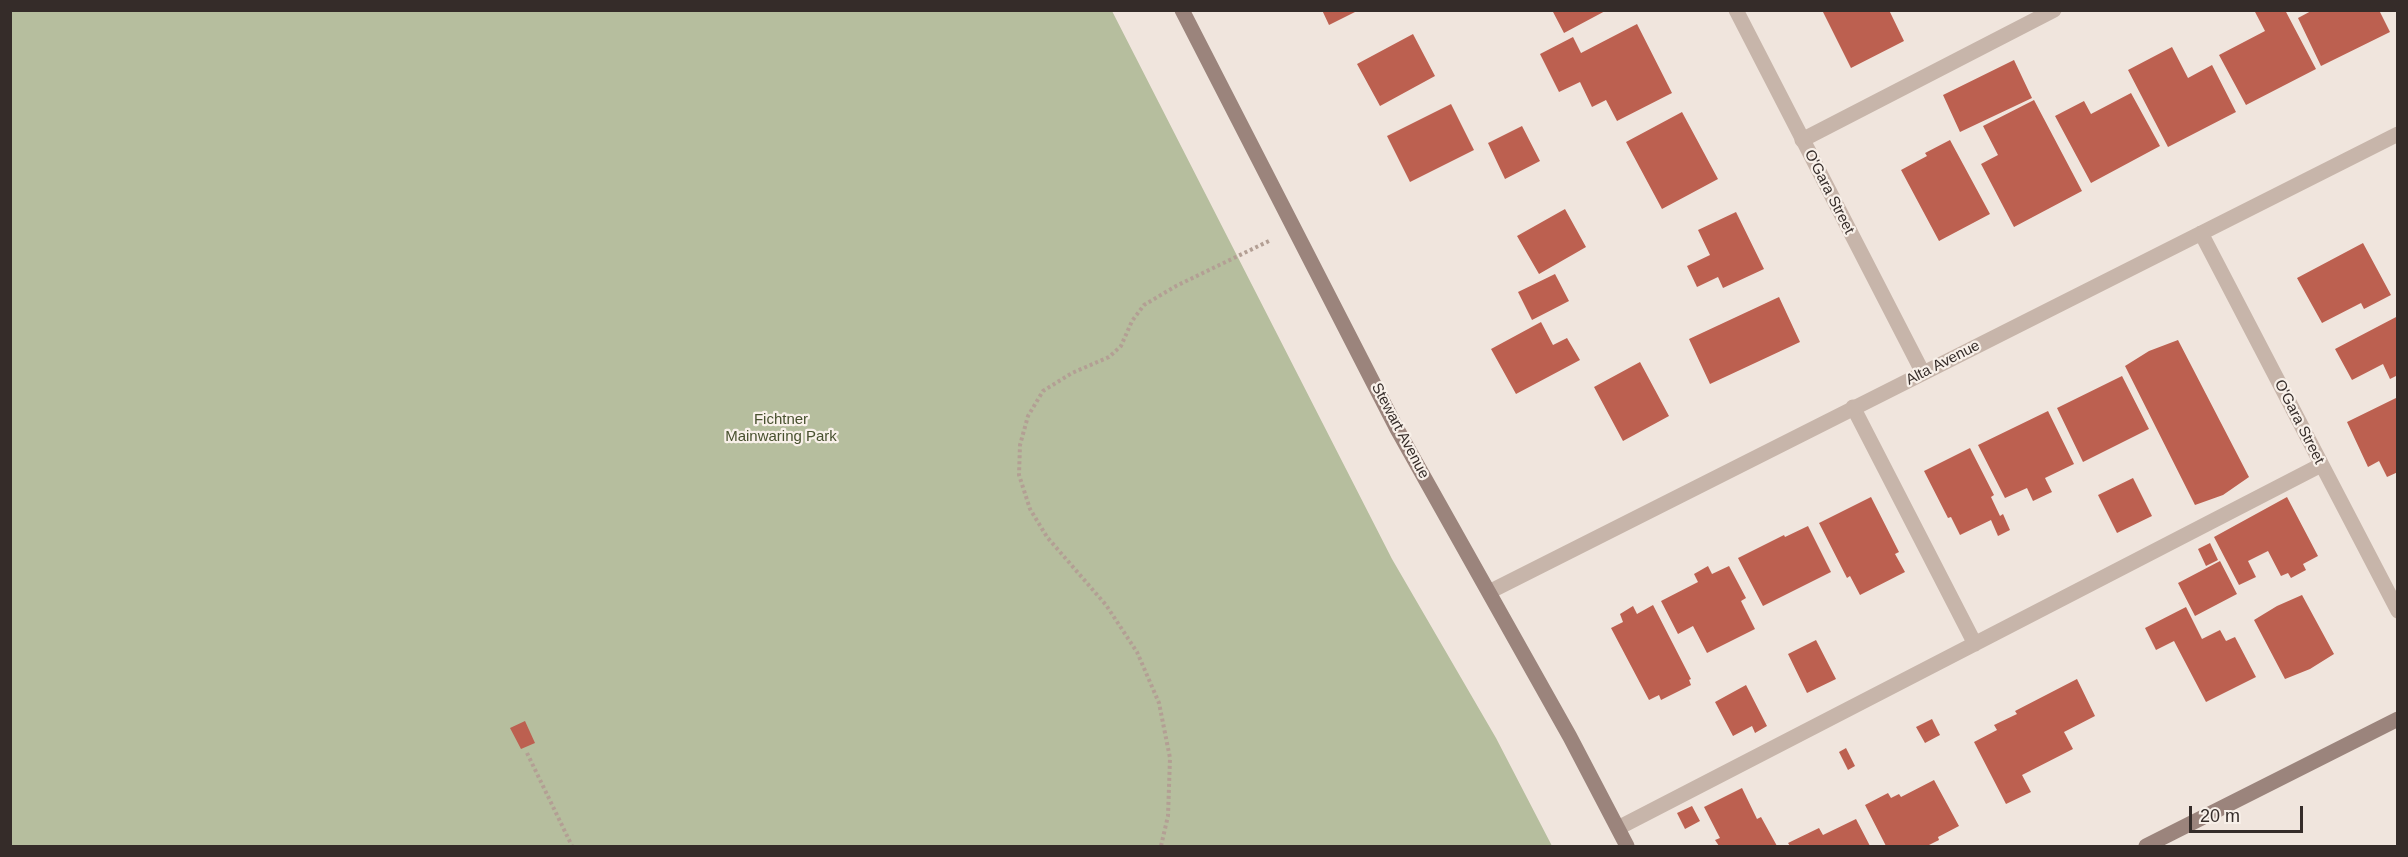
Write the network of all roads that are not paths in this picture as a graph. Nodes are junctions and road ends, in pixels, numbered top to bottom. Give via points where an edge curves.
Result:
1 (1182, 10) edge
2 (1736, 10) edge
3 (2054, 10) edge
4 (2397, 134) edge
5 (1802, 140) junction
6 (2201, 233) junction
7 (1923, 373) junction
8 (1853, 407) junction
9 (2321, 465) junction
10 (1489, 592) junction
11 (2397, 611) edge
12 (1976, 644) junction
13 (2397, 719) edge
14 (1618, 828) junction
15 (1627, 846) edge
16 (2146, 846) edge

1 - 10 main road, Stewart Avenue via 1397,429
2 - 5 street, O'Gara Street
3 - 5 street
4 - 6 street, Alta Avenue
5 - 7 street, O'Gara Street
6 - 7 street, Alta Avenue
6 - 9 street, O'Gara Street
7 - 8 street, Alta Avenue
8 - 10 street, Alta Avenue
8 - 12 street
9 - 11 street, O'Gara Street
9 - 12 street
10 - 14 main road, Stewart Avenue
12 - 14 street
13 - 16 main road
14 - 15 main road, Stewart Avenue

